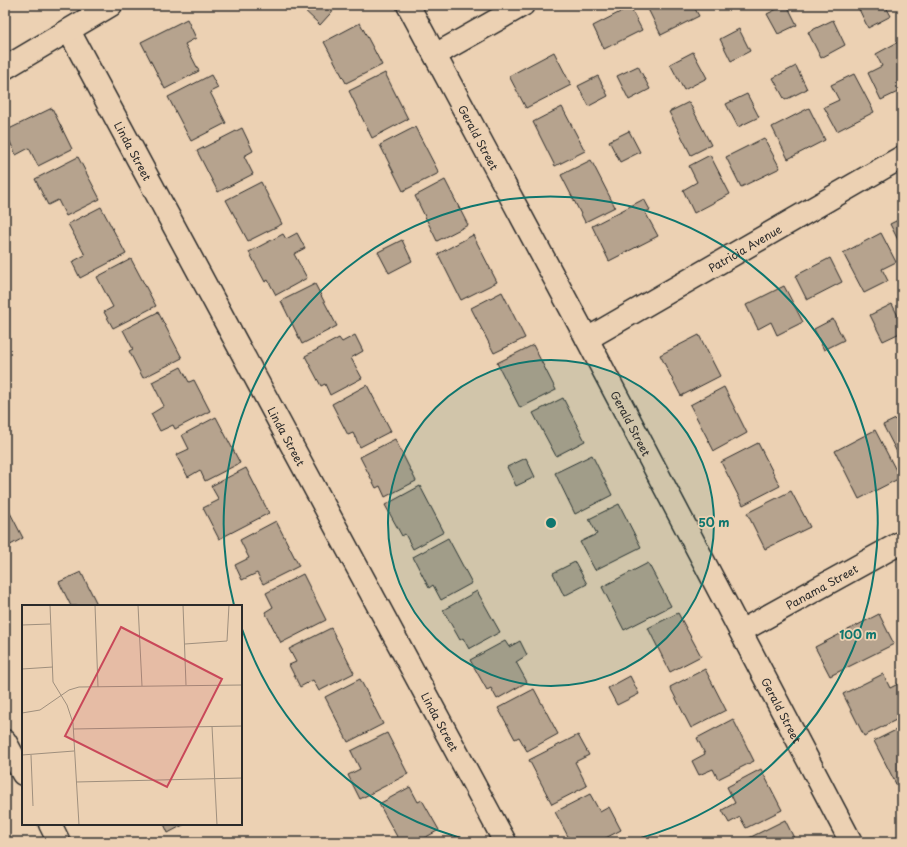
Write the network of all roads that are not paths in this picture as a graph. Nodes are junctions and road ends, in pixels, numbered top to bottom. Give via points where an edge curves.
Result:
1 (111, 5) edge
2 (408, 5) edge
3 (524, 5) edge
4 (69, 31) junction
5 (435, 55) junction
6 (5, 68) edge
7 (902, 157) edge
8 (587, 339) junction
9 (902, 542) edge
10 (741, 631) junction
11 (5, 741) edge
12 (22, 772) edge
13 (50, 825) edge
14 (59, 842) edge
15 (506, 842) edge
16 (851, 842) edge

1 - 4 street
2 - 5 street, Gerald Street
3 - 5 street
4 - 6 street
4 - 15 street, Linda Street
5 - 8 street, Gerald Street
7 - 8 street, Patricia Avenue
8 - 10 street, Gerald Street
9 - 10 street, Panama Street
10 - 16 street, Gerald Street
11 - 12 street
13 - 14 street

